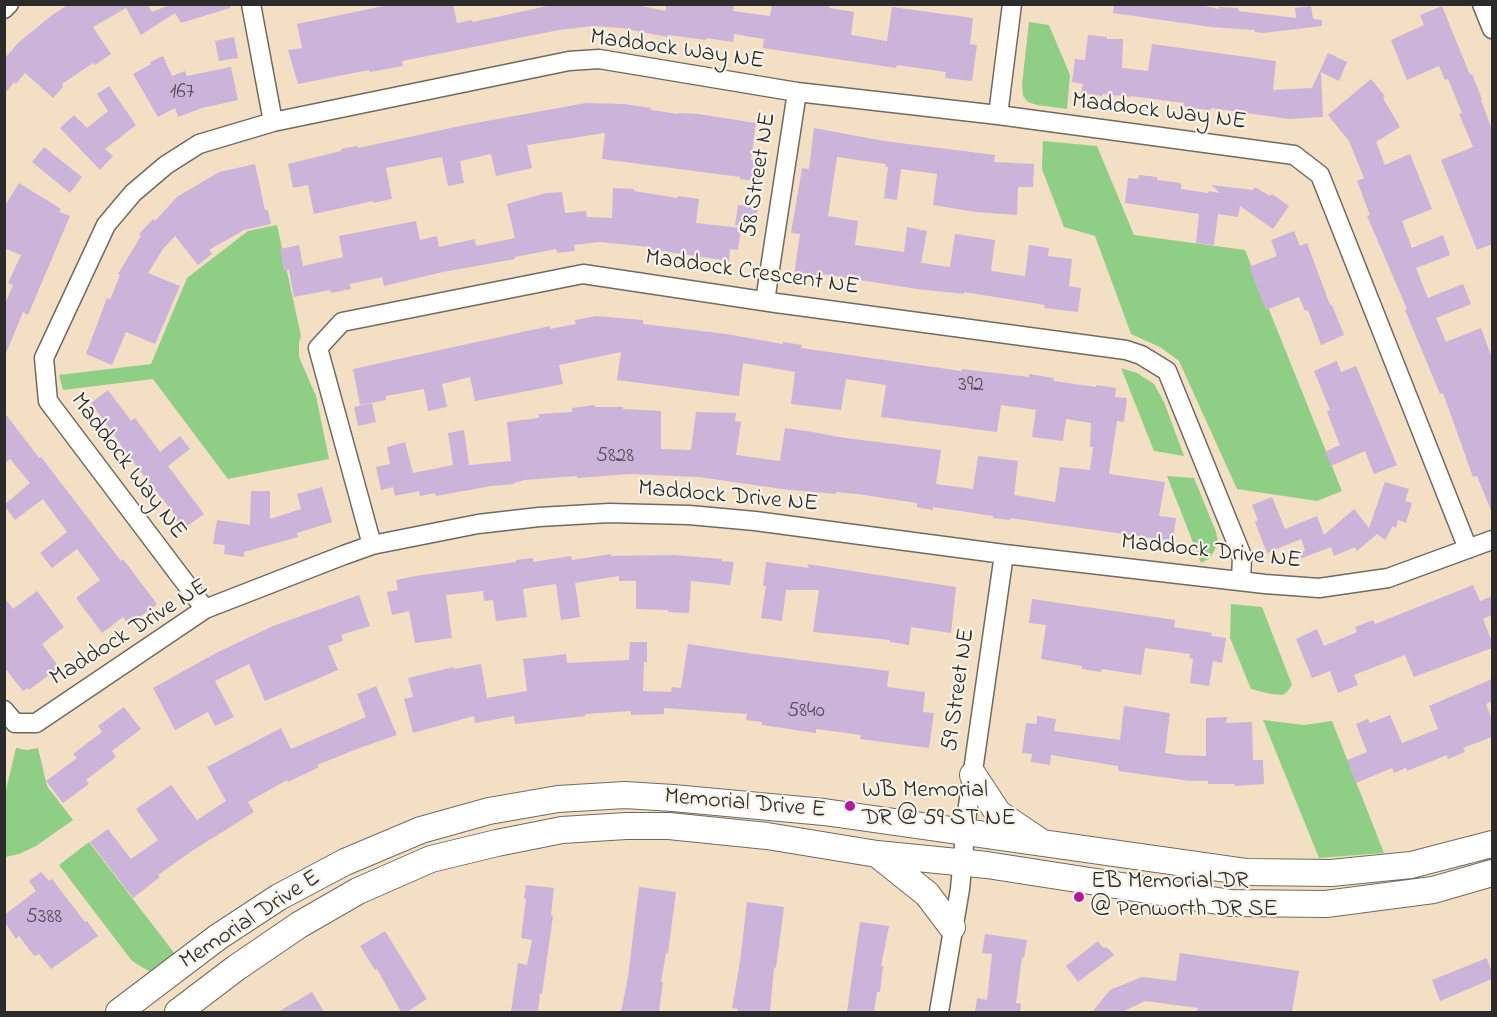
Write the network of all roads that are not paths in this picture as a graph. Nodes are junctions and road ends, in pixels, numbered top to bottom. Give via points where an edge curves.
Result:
1 (9, 4) edge
2 (252, 4) edge
3 (1012, 4) edge
4 (1482, 4) edge
5 (4, 9) edge
6 (1492, 29) edge
7 (797, 92) junction
8 (998, 115) junction
9 (273, 122) junction
10 (765, 301) junction
11 (1492, 540) edge
12 (372, 545) junction
13 (1468, 549) junction
14 (1004, 554) junction
15 (1241, 581) junction
16 (205, 609) junction
17 (4, 710) edge
18 (973, 775) junction
19 (965, 833) junction
20 (1492, 844) edge
21 (1046, 845) junction
22 (877, 854) junction
23 (963, 863) junction
24 (1492, 873) edge
25 (952, 927) junction
26 (119, 1012) edge
27 (178, 1012) edge
28 (939, 1012) edge

1 - 5 street
2 - 9 street
3 - 8 street
4 - 6 street
7 - 8 street, Maddock Way NE
7 - 9 street, Maddock Way NE via 599,59 579,60
7 - 10 street, 58 Street NE
8 - 13 street, Maddock Way NE via 1294,155 1320,175
9 - 16 street, Maddock Way NE via 199,144 133,193 106,225 44,358 48,401
10 - 12 street, Maddock Crescent NE via 583,274 342,322 318,348
10 - 15 street, Maddock Crescent NE via 1141,355 1167,371 1242,556
11 - 13 street, Maddock Drive NE
12 - 14 street, Maddock Drive NE via 478,524 609,513 755,521
12 - 16 street, Maddock Drive NE
13 - 15 street, Maddock Drive NE via 1388,578 1319,588
14 - 15 street, Maddock Drive NE
14 - 18 street, 59 Street NE
16 - 17 street, Maddock Drive NE via 36,723 15,723
18 - 19 street, 59 Street NE
18 - 21 main road via 999,813
19 - 21 main road, Memorial Drive E
19 - 23 street, 59 Street NE
19 - 26 main road, Memorial Drive E via 824,812 625,795 558,799 489,811 421,830 345,862 279,897
20 - 21 main road, Memorial Drive E via 1411,865 1331,873 1247,872
22 - 23 main road, Memorial Drive E
22 - 25 main road via 927,894
22 - 27 main road, Memorial Drive E via 767,836 669,826 562,830 497,843 431,860 358,891 299,925
23 - 24 main road, Memorial Drive E via 1231,903 1326,904 1433,890
23 - 25 street, 59 Street NE
25 - 28 street, 59 Street NE

